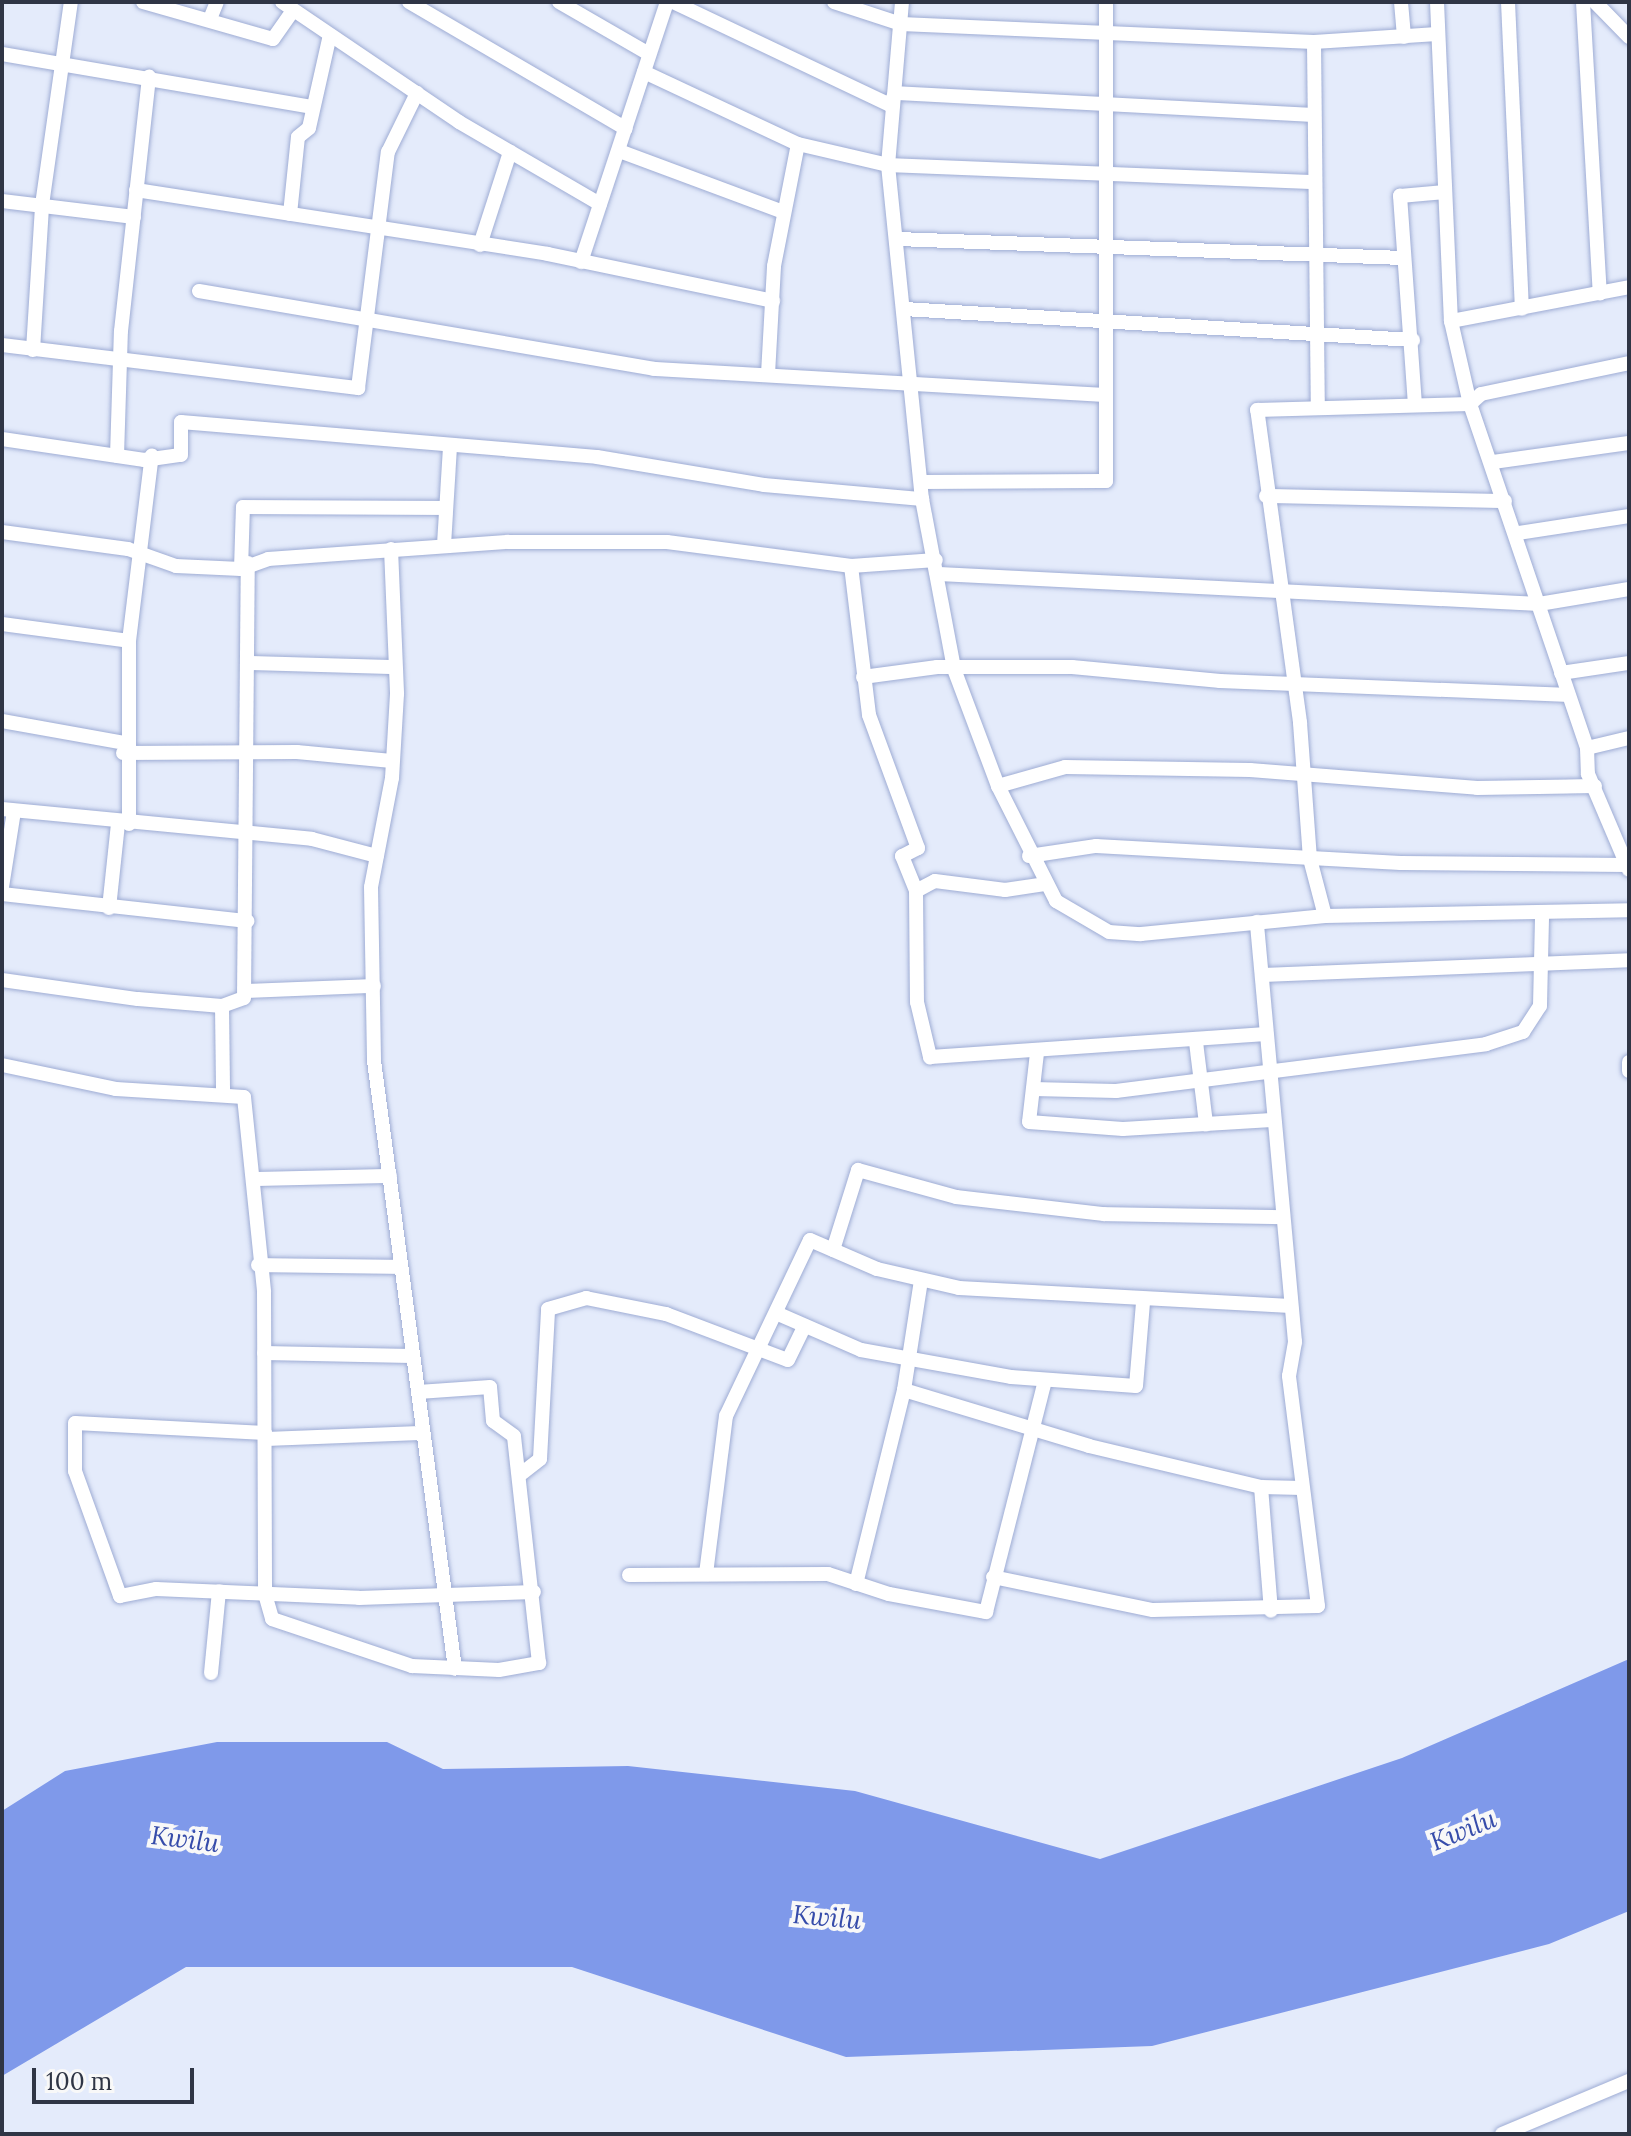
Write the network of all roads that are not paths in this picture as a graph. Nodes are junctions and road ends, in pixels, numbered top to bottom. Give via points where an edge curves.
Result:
1 (71, 2) edge
2 (143, 2) edge
3 (217, 2) edge
4 (409, 2) edge
5 (559, 2) edge
6 (670, 2) edge
7 (834, 2) edge
8 (902, 2) edge
9 (1106, 2) edge
10 (1401, 2) edge
11 (1437, 2) edge
12 (1508, 2) edge
13 (1583, 2) edge
14 (1595, 2) edge
15 (168, 5) edge
16 (287, 7) edge
17 (210, 19) junction
18 (901, 24) junction
19 (1105, 32) junction
20 (1437, 34) junction
21 (330, 35) junction
22 (1404, 37) junction
23 (1629, 37) edge
24 (1314, 42) junction
25 (2, 54) edge
26 (649, 54) junction
27 (63, 61) junction
28 (644, 72) junction
29 (149, 77) junction
30 (417, 93) junction
31 (895, 93) junction
32 (1106, 105) junction
33 (312, 107) junction
34 (1311, 115) junction
35 (626, 129) junction
36 (798, 144) junction
37 (510, 152) junction
38 (622, 152) junction
39 (888, 165) junction
40 (1104, 176) junction
41 (1310, 182) junction
42 (136, 190) junction
43 (1445, 192) junction
44 (2, 201) edge
45 (600, 204) junction
46 (42, 205) junction
47 (781, 211) junction
48 (290, 214) junction
49 (134, 217) junction
50 (375, 229) junction
51 (897, 239) junction
52 (480, 245) junction
53 (1106, 250) junction
54 (1315, 256) junction
55 (1403, 258) junction
56 (581, 262) junction
57 (1629, 287) edge
58 (199, 291) dead end
59 (1600, 294) junction
60 (773, 301) junction
61 (904, 309) junction
62 (1522, 309) junction
63 (361, 317) junction
64 (1451, 321) junction
65 (1106, 322) junction
66 (1313, 333) junction
67 (1413, 340) junction
68 (2, 345) edge
69 (33, 350) junction
70 (119, 360) junction
71 (1629, 363) edge
72 (768, 374) junction
73 (906, 383) junction
74 (1102, 395) junction
75 (1470, 404) junction
76 (1415, 405) junction
77 (1318, 406) junction
78 (2, 439) edge
79 (1629, 443) edge
80 (450, 448) junction
81 (152, 455) junction
82 (117, 456) junction
83 (1493, 462) junction
84 (921, 482) junction
85 (1266, 496) junction
86 (922, 499) junction
87 (1505, 501) junction
88 (444, 508) junction
89 (1629, 516) edge
90 (2, 532) edge
91 (1518, 533) junction
92 (444, 545) junction
93 (391, 549) junction
94 (141, 555) junction
95 (244, 566) junction
96 (851, 566) junction
97 (937, 567) junction
98 (1629, 589) edge
99 (1280, 591) junction
100 (1539, 604) junction
101 (2, 624) edge
102 (129, 641) junction
103 (249, 663) junction
104 (1629, 663) edge
105 (392, 667) junction
106 (954, 669) junction
107 (1561, 673) junction
108 (863, 677) junction
109 (1294, 683) junction
110 (1564, 695) junction
111 (2, 721) edge
112 (1629, 738) edge
113 (124, 748) junction
114 (1587, 748) junction
115 (250, 753) junction
116 (392, 761) junction
117 (1303, 776) junction
118 (998, 786) junction
119 (1595, 786) junction
120 (8, 810) edge
121 (123, 824) junction
122 (248, 831) junction
123 (1623, 833) edge
124 (377, 856) junction
125 (1029, 856) junction
126 (1310, 859) junction
127 (1628, 868) edge
128 (1045, 884) junction
129 (2, 887) edge
130 (916, 891) junction
131 (2, 894) edge
132 (109, 908) junction
133 (1629, 910) edge
134 (1542, 915) junction
135 (1325, 916) junction
136 (248, 921) junction
137 (1257, 922) junction
138 (1629, 960) edge
139 (1546, 962) junction
140 (1263, 975) junction
141 (2, 980) edge
142 (374, 986) junction
143 (247, 991) junction
144 (222, 1006) junction
145 (1266, 1034) junction
146 (1196, 1042) junction
147 (1037, 1053) junction
148 (1629, 1062) edge
149 (2, 1065) edge
150 (1270, 1071) junction
151 (1629, 1071) edge
152 (1201, 1080) junction
153 (1033, 1089) junction
154 (223, 1092) junction
155 (1272, 1120) junction
156 (1206, 1124) junction
157 (390, 1176) junction
158 (253, 1179) junction
159 (1279, 1217) junction
160 (833, 1250) junction
161 (258, 1265) junction
162 (401, 1267) junction
163 (921, 1280) junction
164 (1143, 1302) junction
165 (1291, 1306) junction
166 (776, 1313) junction
167 (803, 1329) junction
168 (755, 1351) junction
169 (264, 1353) junction
170 (411, 1356) junction
171 (908, 1358) junction
172 (1045, 1380) junction
173 (904, 1390) junction
174 (418, 1392) junction
175 (1032, 1427) junction
176 (420, 1433) junction
177 (266, 1436) junction
178 (521, 1474) junction
179 (1261, 1487) junction
180 (1302, 1488) junction
181 (706, 1574) junction
182 (629, 1575) dead end
183 (993, 1577) junction
184 (856, 1584) junction
185 (219, 1591) junction
186 (534, 1592) junction
187 (265, 1594) junction
188 (449, 1594) junction
189 (1271, 1611) junction
190 (455, 1669) junction
191 (211, 1673) dead end
192 (1629, 2081) edge
193 (1502, 2134) edge

1 - 27 street
2 - 15 street
3 - 17 street
4 - 35 street
5 - 26 street
6 - 26 street
6 - 31 street via 880,102 890,105
7 - 18 street
8 - 18 street
9 - 19 street
10 - 22 street
11 - 20 street
12 - 62 street
13 - 59 street
14 - 23 street
15 - 17 street
16 - 17 street via 279,39
16 - 21 street
18 - 19 street
18 - 31 street
19 - 24 street
19 - 32 street
20 - 22 street
20 - 43 street
21 - 30 street
21 - 33 street
22 - 24 street
24 - 34 street
25 - 27 street
26 - 28 street
27 - 29 street
27 - 46 street
28 - 35 street
28 - 36 street
29 - 33 street
29 - 42 street
30 - 37 street
30 - 50 street via 388,152
31 - 32 street
31 - 39 street
32 - 34 street
32 - 40 street
33 - 48 street via 306,135 298,137
34 - 41 street
35 - 38 street
36 - 39 street
36 - 47 street
37 - 45 street
37 - 52 street
38 - 45 street
38 - 47 street
39 - 40 street
39 - 51 street
40 - 41 street
40 - 53 street
41 - 54 street
42 - 48 street
42 - 49 street
43 - 55 street via 1400,196
43 - 64 street
44 - 46 street
45 - 56 street
46 - 49 street
46 - 69 street
47 - 60 street
48 - 50 street
49 - 70 street
50 - 52 street
50 - 63 street
51 - 53 street
51 - 61 street
52 - 56 street
53 - 54 street
53 - 65 street
54 - 55 street
54 - 66 street
55 - 67 street
56 - 60 street
57 - 59 street
58 - 63 street
59 - 62 street
60 - 72 street
61 - 65 street
61 - 73 street
62 - 64 street
63 - 70 street via 365,373 358,388
63 - 72 street via 654,369
64 - 75 street
65 - 66 street
65 - 74 street
66 - 67 street
66 - 77 street
67 - 76 street
68 - 69 street
69 - 70 street
70 - 82 street
71 - 75 street via 1481,394
72 - 73 street
73 - 74 street
73 - 84 street
74 - 84 street via 1106,481
75 - 76 street
75 - 83 street
76 - 77 street
77 - 85 street via 1257,410
78 - 82 street
79 - 83 street
80 - 81 street via 181,422 181,455
80 - 86 street via 597,457 764,485
80 - 88 street
81 - 82 street
81 - 94 street
83 - 87 street
84 - 86 street
85 - 87 street
85 - 99 street
86 - 97 street
87 - 91 street
88 - 92 street
88 - 95 street via 243,507
89 - 91 street
90 - 94 street
91 - 100 street
92 - 93 street
92 - 96 street via 667,542
93 - 95 street
93 - 105 street
94 - 95 street via 176,566
94 - 102 street
95 - 103 street
96 - 97 street
96 - 108 street
97 - 99 street
97 - 106 street
98 - 100 street
99 - 100 street
99 - 109 street
100 - 107 street
101 - 102 street
102 - 113 street
103 - 105 street
103 - 115 street
104 - 107 street
105 - 116 street
106 - 108 street
106 - 109 street via 1072,667
106 - 118 street
107 - 110 street
108 - 130 street via 869,715 918,848 902,856
109 - 110 street
109 - 117 street
110 - 114 street
111 - 113 street
112 - 114 street
113 - 115 street
113 - 121 street
114 - 119 street
115 - 116 street
115 - 122 street
116 - 124 street
117 - 118 street via 1065,767
117 - 119 street via 1477,788
117 - 126 street
118 - 125 street
119 - 123 street
120 - 121 street
120 - 129 street
121 - 122 street
121 - 132 street
122 - 124 street
122 - 136 street
123 - 127 street
124 - 142 street
125 - 126 street via 1096,846
125 - 128 street
126 - 127 street
126 - 135 street
128 - 130 street via 1005,890 935,881
128 - 137 street via 1081,921 1109,932
130 - 147 street via 917,1002 930,1057
131 - 132 street
132 - 136 street
133 - 134 street
134 - 135 street
134 - 139 street
135 - 137 street
136 - 143 street
137 - 140 street
138 - 139 street
139 - 140 street
139 - 150 street via 1540,1006 1523,1032 1486,1044
140 - 145 street
141 - 144 street
142 - 143 street
142 - 157 street via 374,1061
143 - 144 street
144 - 154 street
145 - 146 street
145 - 150 street
146 - 147 street
146 - 152 street
147 - 153 street
148 - 151 street
149 - 154 street via 116,1089
150 - 152 street
150 - 155 street
152 - 153 street via 1116,1091
152 - 156 street
153 - 156 street via 1029,1122 1123,1129
154 - 158 street via 247,1105
155 - 156 street
155 - 159 street
157 - 158 street
157 - 162 street
158 - 161 street
159 - 160 street via 1104,1214 956,1197 858,1170
159 - 165 street
160 - 163 street
160 - 166 street via 810,1240
161 - 162 street
161 - 169 street
162 - 170 street
163 - 164 street
163 - 171 street
164 - 165 street
164 - 172 street via 1136,1386
165 - 180 street via 1289,1376
166 - 167 street
166 - 168 street
167 - 168 street via 788,1360
167 - 171 street
168 - 178 street via 666,1314 586,1298 548,1309 540,1459
168 - 181 street via 726,1416
169 - 170 street
169 - 177 street
170 - 174 street
171 - 172 street
171 - 173 street
172 - 175 street
173 - 175 street
173 - 184 street
174 - 176 street
174 - 178 street via 490,1387 493,1421 514,1436
175 - 179 street
175 - 183 street
176 - 177 street
176 - 188 street
177 - 185 street via 75,1423 75,1471 120,1596
177 - 187 street
178 - 186 street
179 - 180 street
179 - 189 street
180 - 189 street via 1318,1606
181 - 182 street
181 - 184 street via 828,1574
183 - 184 street via 986,1612
183 - 189 street via 1153,1610
185 - 187 street
185 - 191 street
186 - 188 street
186 - 190 street via 539,1663
187 - 188 street
187 - 190 street via 272,1619 303,1635 412,1666
188 - 190 street
192 - 193 street

